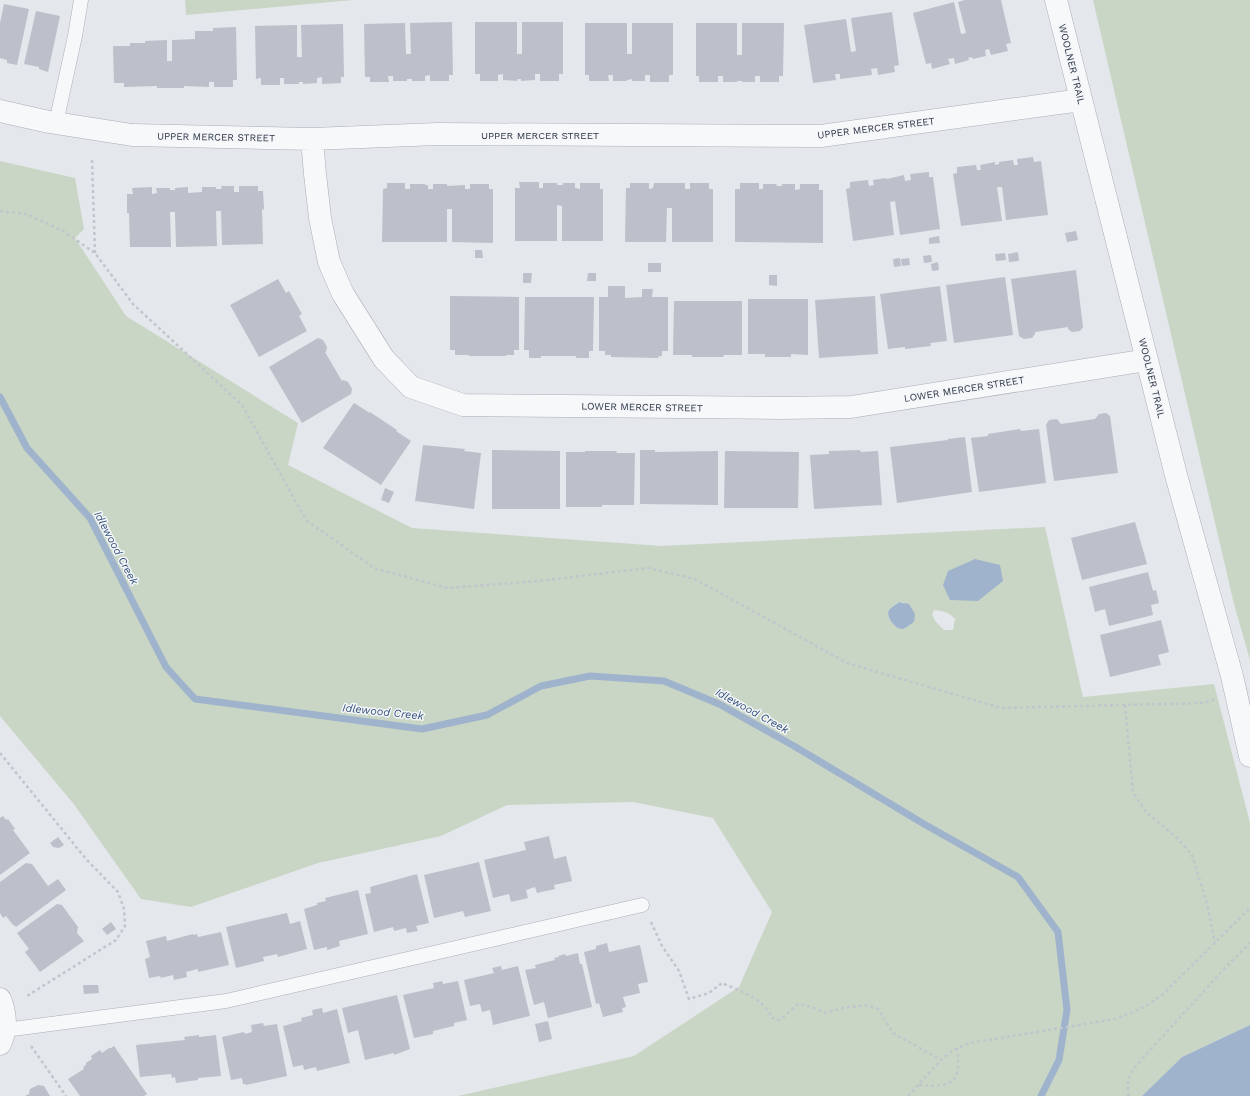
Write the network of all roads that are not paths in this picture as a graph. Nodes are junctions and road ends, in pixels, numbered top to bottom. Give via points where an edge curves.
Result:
1 (81, 0) edge
2 (1056, 0) edge
3 (1081, 100) junction
4 (0, 111) edge
5 (56, 123) junction
6 (312, 139) junction
7 (1147, 360) junction
8 (1250, 756) edge
9 (642, 905) road end
10 (0, 999) edge
11 (3, 1037) edge

1 - 5 lane
2 - 3 street, WOOLNER TRAIL
3 - 6 street, UPPER MERCER STREET via 821,136 437,134
3 - 7 street, WOOLNER TRAIL
4 - 5 street, UPPER MERCER STREET
5 - 6 street, UPPER MERCER STREET via 132,135
6 - 7 street, LOWER MERCER STREET via 320,218 329,262 343,294 384,359 411,387 463,405 851,407
7 - 8 street, WOOLNER TRAIL via 1232,676
9 - 11 lane via 226,1001
10 - 11 street via 6,1019

